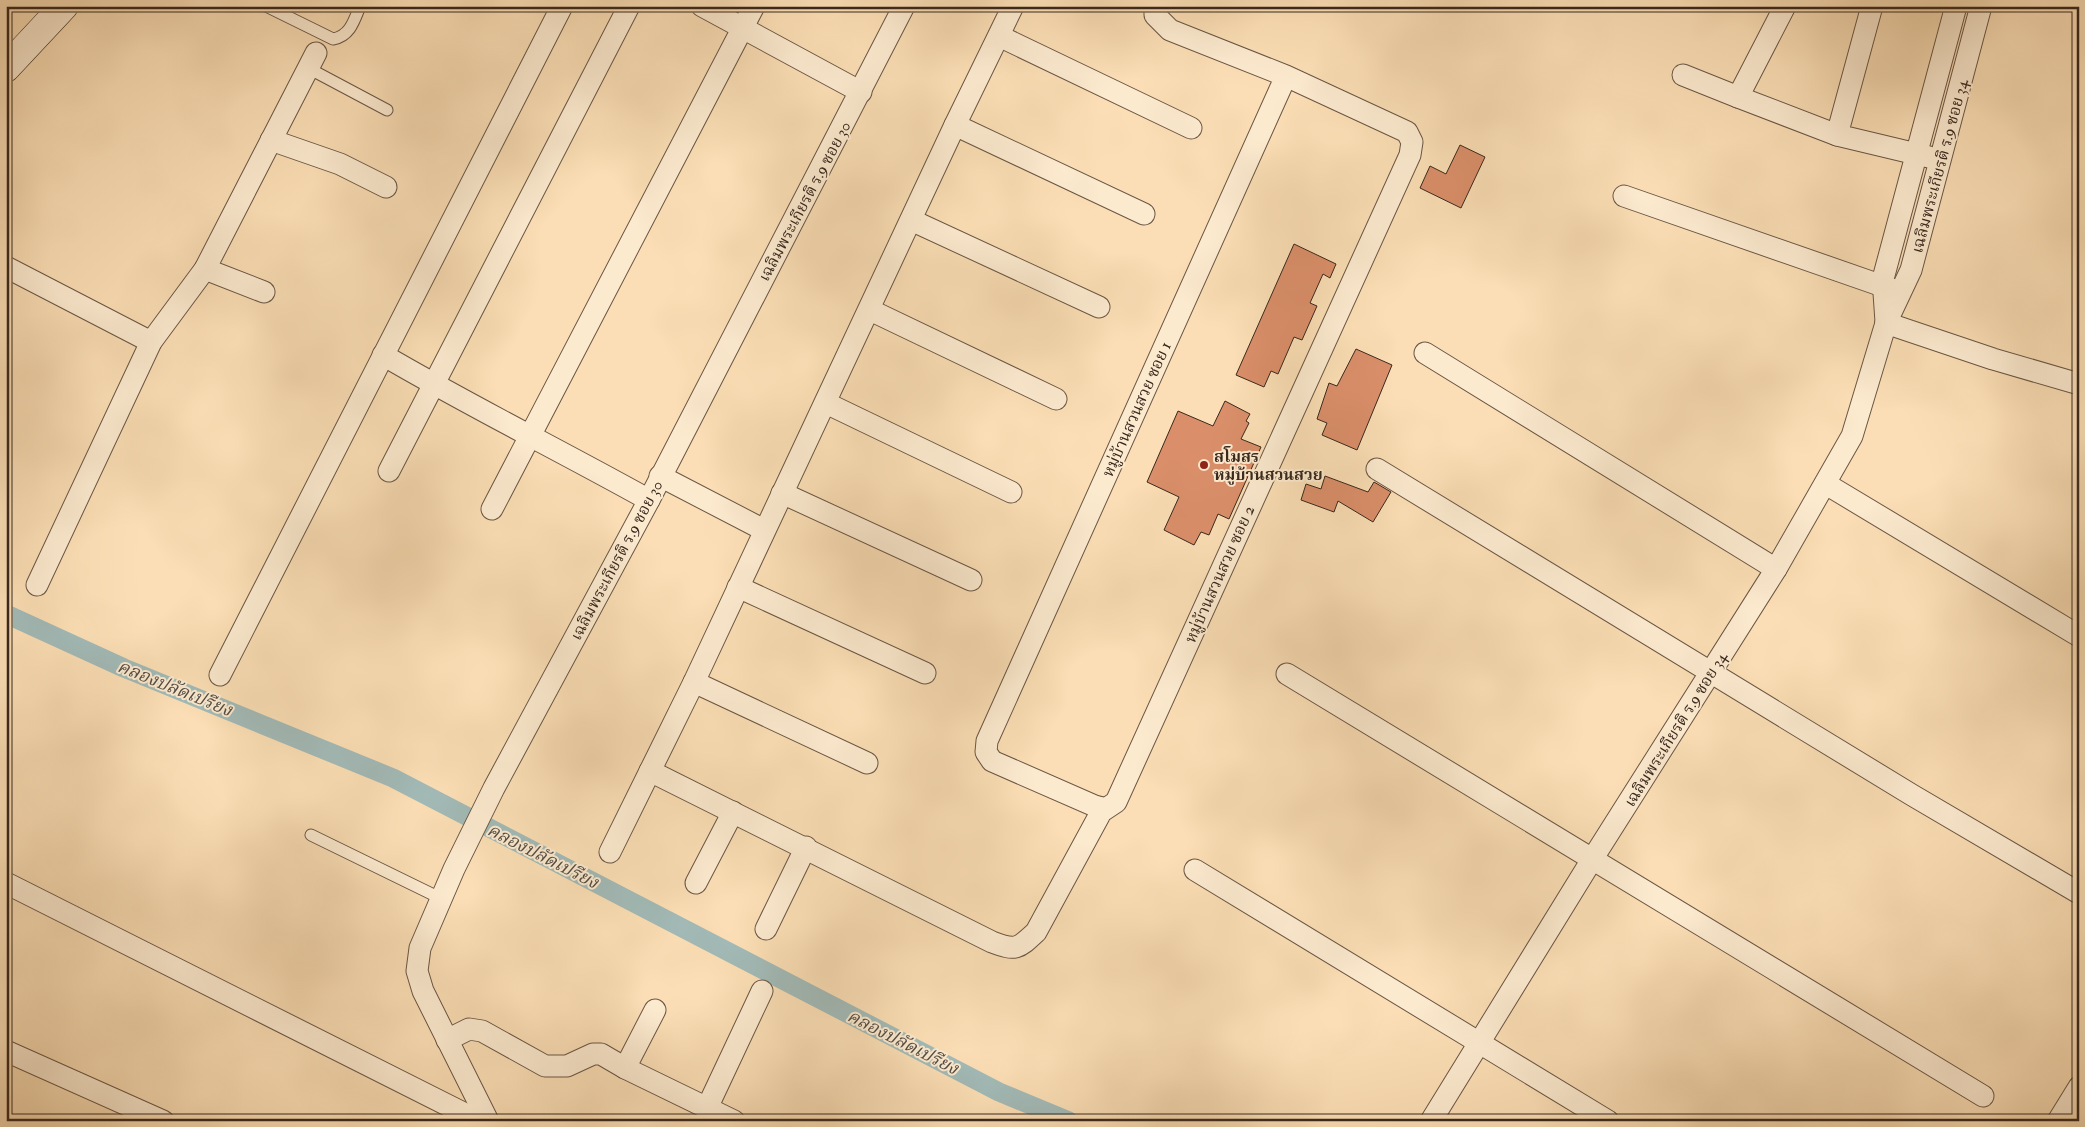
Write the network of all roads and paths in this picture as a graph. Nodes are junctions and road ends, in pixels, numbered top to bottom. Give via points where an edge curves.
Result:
1 (64, 6) edge
2 (266, 6) edge
3 (293, 6) edge
4 (360, 6) edge
5 (562, 6) edge
6 (629, 6) edge
7 (702, 6) edge
8 (754, 6) edge
9 (904, 6) edge
10 (1013, 6) edge
11 (1155, 6) edge
12 (1785, 6) edge
13 (1872, 6) edge
14 (1956, 6) edge
15 (1981, 6) edge
16 (288, 17) junction
17 (743, 27) junction
18 (999, 36) junction
19 (312, 60) joint
20 (6, 68) edge
21 (1683, 75) dead end
22 (1286, 76) junction
23 (861, 92) junction
24 (1738, 97) junction
25 (387, 110) dead end
26 (955, 125) junction
27 (1191, 128) dead end
28 (1838, 135) junction
29 (271, 140) junction
30 (1916, 154) junction
31 (1940, 160) junction
32 (386, 187) dead end
33 (1624, 196) dead end
34 (1144, 214) dead end
35 (912, 220) junction
36 (6, 266) edge
37 (205, 269) junction
38 (1893, 289) junction
39 (264, 292) dead end
40 (1099, 307) dead end
41 (870, 310) junction
42 (1886, 322) junction
43 (151, 342) junction
44 (1425, 353) dead end
45 (383, 355) junction
46 (434, 384) junction
47 (2079, 384) edge
48 (1056, 399) dead end
49 (826, 403) junction
50 (531, 434) junction
51 (1376, 469) dead end
52 (388, 471) dead end
53 (660, 476) junction
54 (1826, 484) junction
55 (1011, 492) dead end
56 (782, 493) junction
57 (649, 500) junction
58 (492, 508) dead end
59 (764, 530) junction
60 (1776, 570) junction
61 (971, 580) dead end
62 (37, 585) dead end
63 (738, 587) junction
64 (2079, 636) edge
65 (1711, 672) junction
66 (925, 673) dead end
67 (1287, 674) dead end
68 (220, 675) dead end
69 (694, 682) junction
70 (867, 763) dead end
71 (650, 771) junction
72 (1099, 807) junction
73 (733, 812) junction
74 (311, 835) dead end
75 (806, 847) junction
76 (610, 852) dead end
77 (1593, 858) junction
78 (1195, 870) dead end
79 (696, 882) dead end
80 (6, 883) edge
81 (2079, 893) edge
82 (440, 898) junction
83 (766, 929) dead end
84 (762, 991) dead end
85 (655, 1010) dead end
86 (447, 1040) junction
87 (1478, 1042) junction
88 (6, 1050) edge
89 (625, 1068) junction
90 (2079, 1086) edge
91 (1983, 1096) dead end
92 (707, 1108) junction
93 (163, 1121) edge
94 (479, 1121) edge
95 (488, 1121) edge
96 (734, 1121) edge
97 (1431, 1121) edge
98 (1608, 1121) edge
99 (2058, 1121) edge

1 - 20 main road
2 - 16 lane
3 - 16 lane
4 - 16 lane via 351,28 343,37 333,39
5 - 45 street
6 - 46 street
7 - 17 street
8 - 17 street
9 - 23 street, เฉลิมพระเกียรติ ร.9 ซอย 30
10 - 18 street
11 - 22 street via 1155,15 1170,30
12 - 24 street
13 - 28 street
14 - 30 street, เฉลิมพระเกียรติ ร.9 ซอย 34
15 - 31 street, เฉลิมพระเกียรติ ร.9 ซอย 34
17 - 23 street
17 - 50 street
18 - 26 street
18 - 27 street
19 - 25 lane
19 - 29 street
21 - 24 street
22 - 72 street, หมู่บ้านสวนสวย ซอย 1 via 987,741 986,752 992,761
22 - 72 street, หมู่บ้านสวนสวย ซอย 2 via 1407,132 1412,142 1410,155 1116,802 1104,810
23 - 53 street, เฉลิมพระเกียรติ ร.9 ซอย 30
24 - 28 street
26 - 34 street
26 - 35 street
28 - 30 street
29 - 32 street via 340,164
29 - 37 street
30 - 31 street
30 - 38 street, เฉลิมพระเกียรติ ร.9 ซอย 34 via 1883,279
31 - 38 street, เฉลิมพระเกียรติ ร.9 ซอย 34 via 1911,270
33 - 38 street
35 - 40 street
35 - 41 street
36 - 43 street
37 - 39 street
37 - 43 street
38 - 42 street, เฉลิมพระเกียรติ ร.9 ซอย 34
41 - 48 street
41 - 49 street
42 - 47 street via 1993,359
42 - 54 street, เฉลิมพระเกียรติ ร.9 ซอย 34 via 1852,436
43 - 62 street
44 - 60 street
45 - 46 street
45 - 68 street
46 - 50 street
46 - 52 street
49 - 55 street
49 - 56 street
50 - 57 street
50 - 58 street
51 - 65 street
53 - 57 street, เฉลิมพระเกียรติ ร.9 ซอย 30
53 - 59 street
54 - 60 street, เฉลิมพระเกียรติ ร.9 ซอย 34
54 - 64 street
56 - 59 street
56 - 61 street
57 - 82 street, เฉลิมพระเกียรติ ร.9 ซอย 30 via 494,788
59 - 63 street
60 - 65 street, เฉลิมพระเกียรติ ร.9 ซอย 34
63 - 66 street
63 - 69 street
65 - 77 street, เฉลิมพระเกียรติ ร.9 ซอย 34
65 - 81 street
67 - 77 street
69 - 70 street
69 - 71 street
71 - 73 street
71 - 76 street
72 - 75 street via 1099,816 1036,932 1020,947 1010,949
73 - 75 street
73 - 79 street
74 - 82 lane
75 - 83 street
77 - 87 street, เฉลิมพระเกียรติ ร.9 ซอย 34
77 - 91 street
78 - 87 street
80 - 94 street
82 - 86 street, เฉลิมพระเกียรติ ร.9 ซอย 30 via 424,937 417,971
84 - 92 street
85 - 89 street
86 - 89 street via 469,1029 482,1031 545,1066 567,1066 593,1054 602,1054
86 - 95 street, เฉลิมพระเกียรติ ร.9 ซอย 30
87 - 97 street, เฉลิมพระเกียรติ ร.9 ซอย 34
87 - 98 street
88 - 93 street
89 - 92 street
90 - 99 street
92 - 96 street

